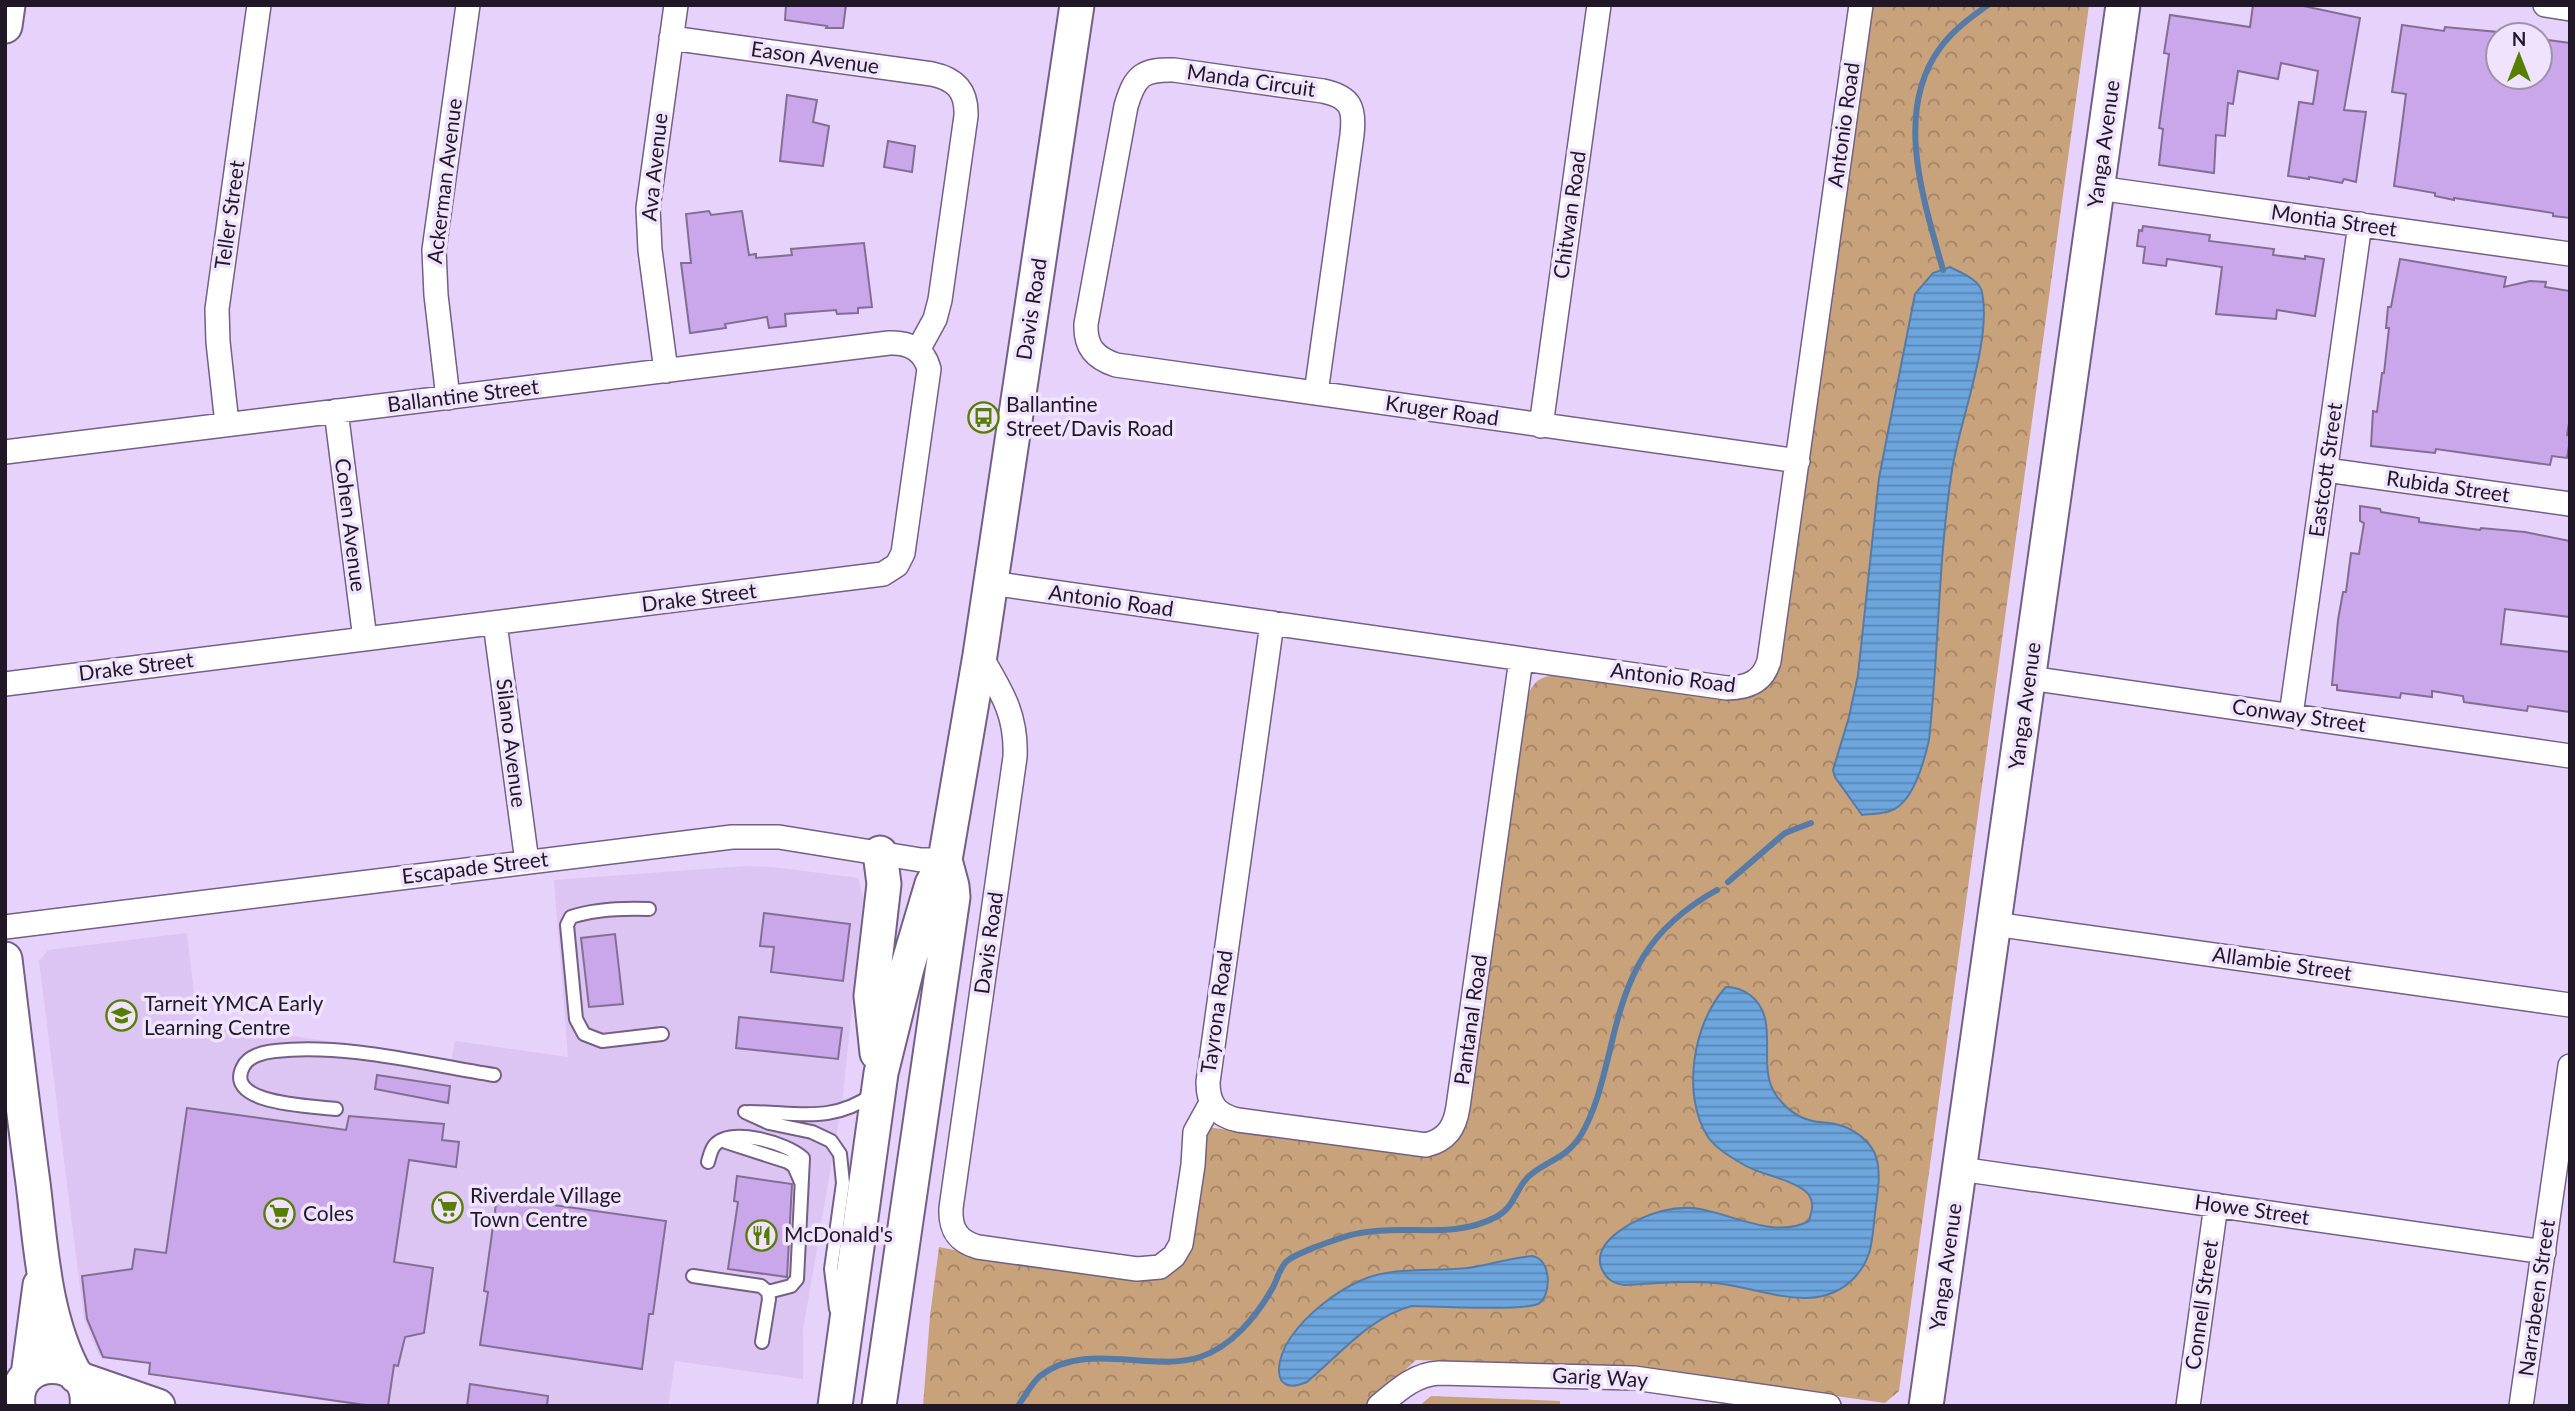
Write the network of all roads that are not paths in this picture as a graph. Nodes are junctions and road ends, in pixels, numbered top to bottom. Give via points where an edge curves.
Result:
1 (8, 5) edge
2 (259, 5) edge
3 (468, 5) edge
4 (676, 5) edge
5 (1077, 5) edge
6 (1600, 5) edge
7 (1861, 5) edge
8 (2123, 5) edge
9 (2544, 5) edge
10 (2570, 9) edge
11 (5, 26) edge
12 (671, 38) junction
13 (2098, 187) junction
14 (2360, 224) junction
15 (2570, 254) edge
16 (918, 350) junction
17 (1091, 350) joint
18 (666, 371) junction
19 (1316, 393) junction
20 (448, 398) junction
21 (336, 411) junction
22 (228, 425) junction
23 (1541, 426) junction
24 (5, 452) edge
25 (1798, 461) junction
26 (2326, 470) junction
27 (2570, 505) edge
28 (991, 583) junction
29 (495, 623) junction
30 (1272, 623) junction
31 (365, 639) junction
32 (980, 655) junction
33 (1521, 659) junction
34 (2029, 678) junction
35 (5, 684) edge
36 (2291, 715) junction
37 (2570, 756) edge
38 (880, 853) junction
39 (946, 860) junction
40 (527, 862) junction
41 (649, 909) dead end
42 (1994, 924) junction
43 (5, 926) edge
44 (5, 960) edge
45 (2570, 1005) edge
46 (662, 1034) dead end
47 (2570, 1066) edge
48 (494, 1075) dead end
49 (879, 1082) junction
50 (1211, 1103) junction
51 (336, 1109) dead end
52 (708, 1162) dead end
53 (1960, 1169) junction
54 (2216, 1205) junction
55 (958, 1237) joint
56 (2544, 1252) junction
57 (43, 1265) junction
58 (693, 1276) dead end
59 (768, 1292) junction
60 (762, 1342) dead end
61 (842, 1354) junction
62 (19, 1385) edge
63 (81, 1387) edge
64 (158, 1406) edge
65 (835, 1406) edge
66 (879, 1406) edge
67 (1379, 1406) edge
68 (1829, 1406) edge
69 (1926, 1406) edge
70 (2188, 1406) edge
71 (2521, 1406) edge

1 - 11 street
2 - 22 street, Teller Street via 217,309
3 - 20 street, Ackerman Avenue via 434,250
4 - 12 street, Ava Avenue
5 - 28 street, Davis Road
6 - 23 street, Chitwan Road
7 - 25 street, Antonio Road
8 - 13 street, Yanga Avenue
9 - 10 street
12 - 16 street, Eason Avenue via 945,76 957,84 965,99 966,116 940,300
12 - 18 street, Ava Avenue via 648,208
13 - 14 street, Montia Street
13 - 34 street, Yanga Avenue
14 - 15 street, Montia Street
14 - 26 street, Eastcott Street
16 - 18 street, Ballantine Street via 904,343 889,343
16 - 29 street, Drake Street via 928,363 929,376 904,553 890,570 866,577
17 - 19 street, Kruger Road via 1116,365
17 - 19 street, Manda Circuit via 1087,317 1126,106 1136,80 1150,71 1174,70 1323,91 1347,102 1353,121
18 - 20 street, Ballantine Street
19 - 23 street, Kruger Road
20 - 21 street, Ballantine Street
21 - 22 street, Ballantine Street
21 - 31 street, Cohen Avenue
22 - 24 street, Ballantine Street
23 - 25 street, Kruger Road
25 - 33 street, Antonio Road via 1769,661 1763,675 1748,687 1727,688
26 - 27 street, Rubida Street
26 - 36 street, Eastcott Street
28 - 30 street, Antonio Road
28 - 32 street, Davis Road
29 - 31 street, Drake Street
29 - 40 street, Silano Avenue
30 - 33 street, Antonio Road
30 - 50 street, Tayrona Road via 1208,1082
31 - 35 street, Drake Street
32 - 39 street, Davis Road
32 - 55 street, Davis Road via 1010,707 1016,736 951,1208 952,1228
33 - 50 street, Pantanal Road via 1451,1131 1435,1142 1414,1144 1238,1119 1220,1114
34 - 36 street, Conway Street
34 - 42 street, Yanga Avenue
36 - 37 street, Conway Street
38 - 39 street, Escapade Street
38 - 40 street, Escapade Street via 759,836
38 - 49 street via 884,884 871,996
39 - 49 street, Davis Road via 932,884 910,956
39 - 66 street, Davis Road via 953,897
40 - 43 street, Escapade Street
41 - 46 lane via 571,918 567,925 576,1019 584,1034 602,1041
42 - 45 street, Allambie Street
42 - 53 street, Yanga Avenue
44 - 57 street
47 - 56 street, Narrabeen Street
48 - 51 lane via 306,1049 272,1051 251,1058 243,1068 243,1088 255,1097
49 - 61 street, Davis Road
49 - 61 lane via 849,1109 827,1115 746,1112 769,1123 812,1132 831,1141 840,1154 842,1183 831,1269
50 - 55 street, Tayrona Road via 1195,1132 1181,1244 1160,1267 1137,1269 978,1247
52 - 59 lane via 714,1146 746,1137 766,1139 803,1158 797,1279 791,1286
53 - 54 street, Howe Street
53 - 69 street, Yanga Avenue
54 - 56 street, Howe Street
54 - 70 street, Connell Street
56 - 71 street, Narrabeen Street
57 - 62 street
57 - 63 street via 57,1329
58 - 59 lane via 761,1286
59 - 60 lane
61 - 65 street, Davis Road
62 - 63 street via 47,1366 58,1366
63 - 64 street
67 - 68 street, Garig Way via 1412,1381 1439,1373 1621,1377

